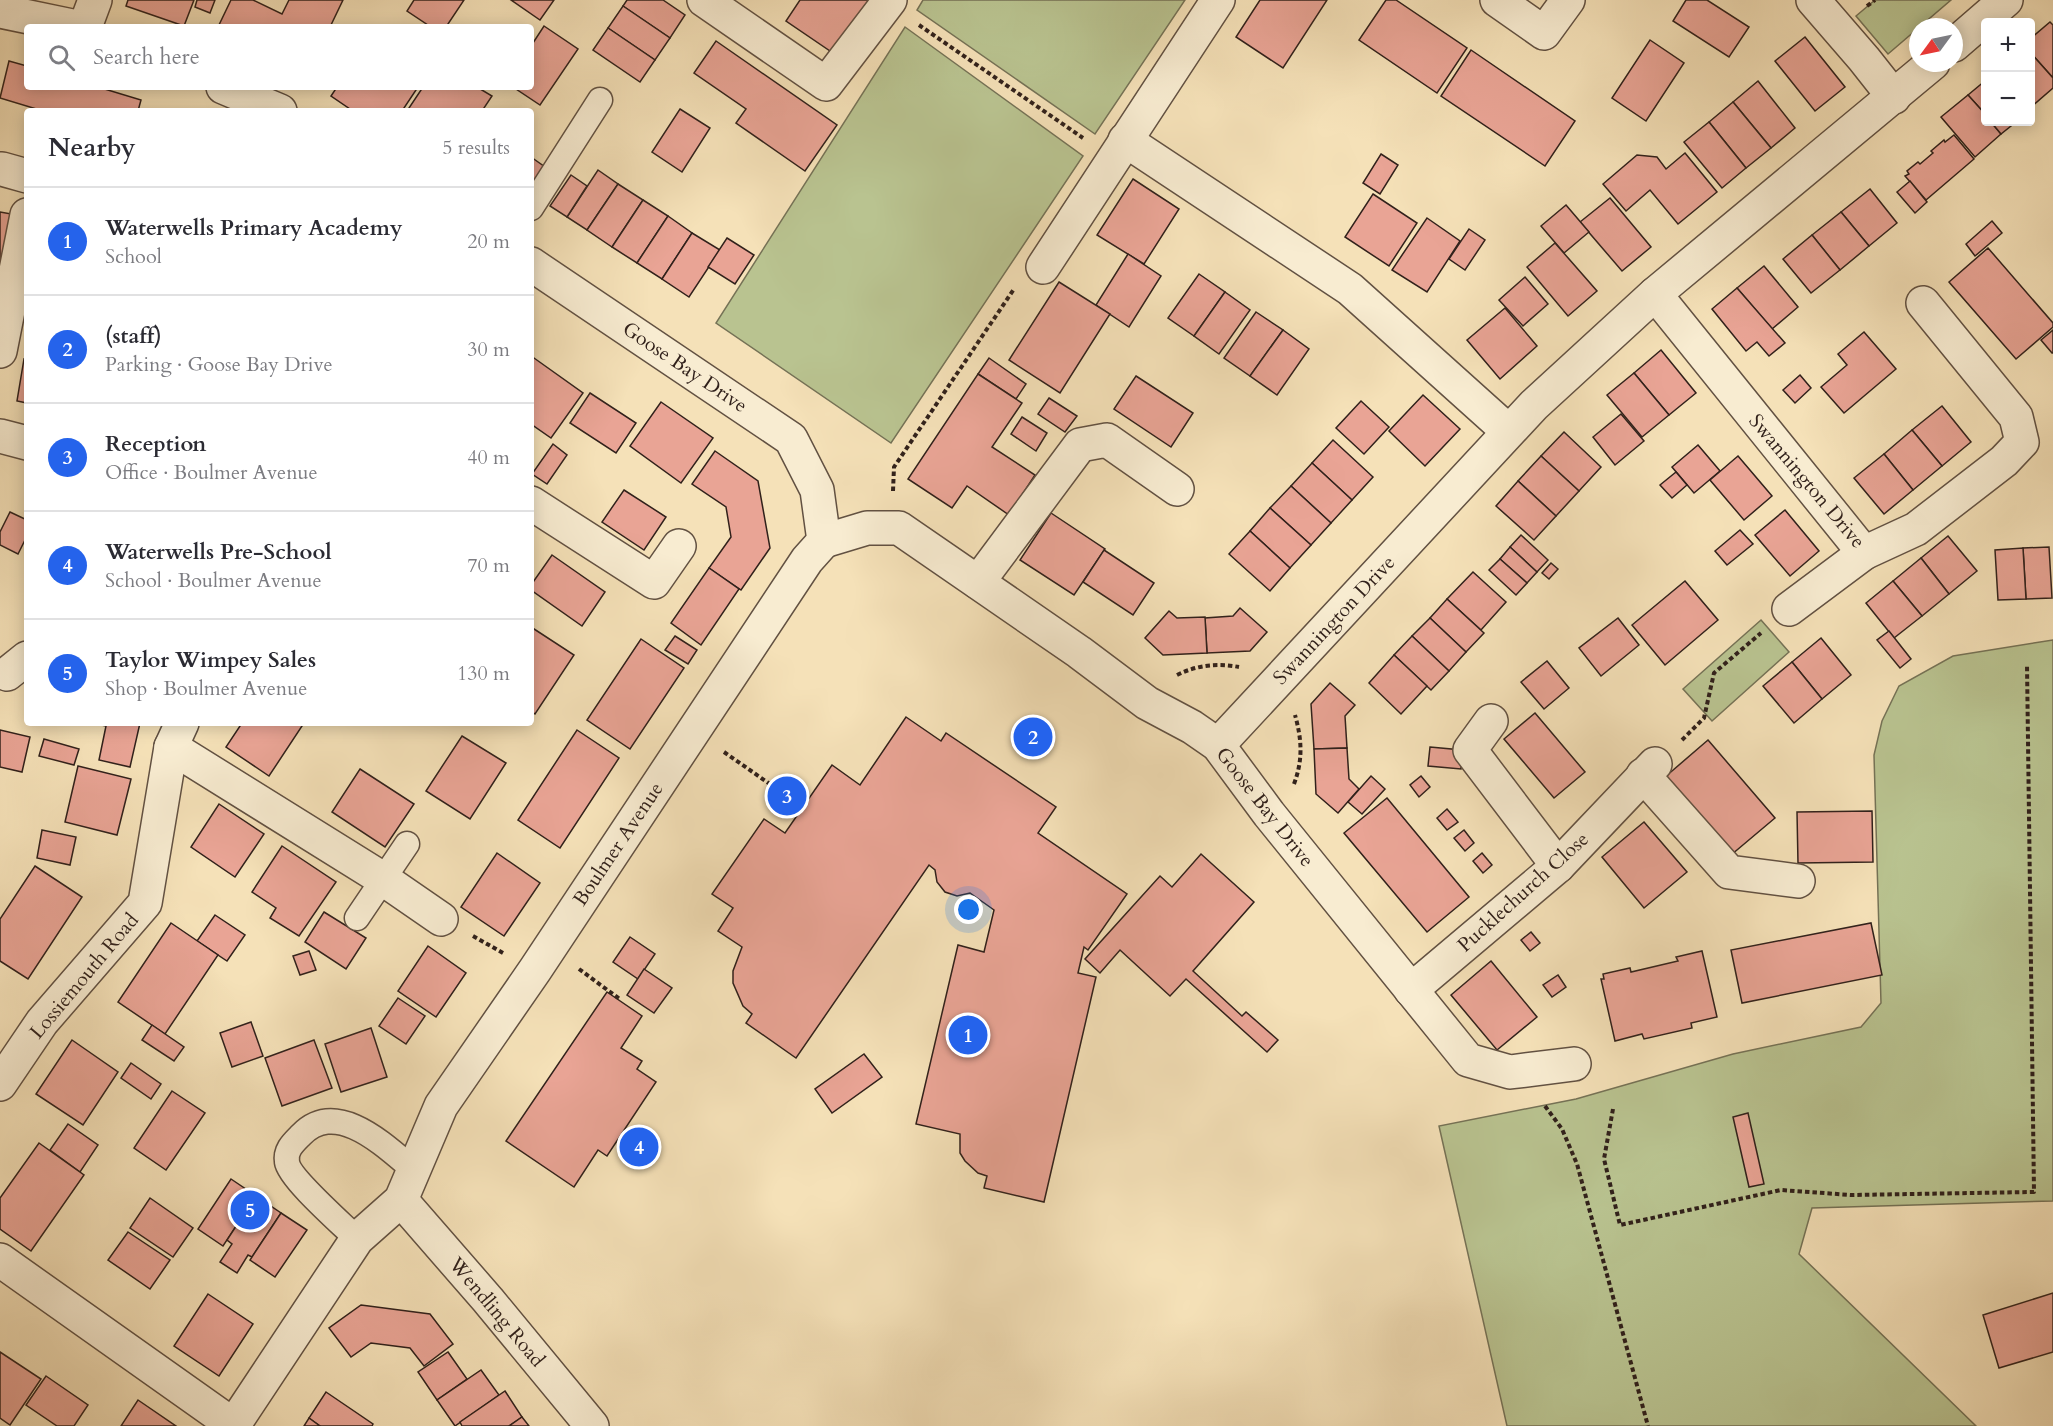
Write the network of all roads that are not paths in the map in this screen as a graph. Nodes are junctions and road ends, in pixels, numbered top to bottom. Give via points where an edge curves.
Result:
1 (95, 0) edge
2 (704, 0) edge
3 (1218, 0) edge
4 (1497, 0) edge
5 (1568, 0) edge
6 (1813, 0) edge
7 (2006, 0) edge
8 (889, 1) edge
9 (0, 11) edge
10 (63, 24) edge
11 (86, 24) edge
12 (1963, 37) edge
13 (1923, 72) edge
14 (230, 90) edge
15 (1894, 97) junction
16 (600, 100) dead end
17 (273, 108) edge
18 (1119, 150) junction
19 (534, 203) edge
20 (24, 246) edge
21 (534, 266) edge
22 (1043, 267) road end
23 (20, 288) edge
24 (1655, 294) junction
25 (1923, 303) dead end
26 (0, 351) edge
27 (1508, 431) junction
28 (0, 436) edge
29 (24, 442) edge
30 (1177, 489) dead end
31 (534, 505) edge
32 (824, 541) junction
33 (680, 546) dead end
34 (1864, 553) junction
35 (978, 582) junction
36 (1789, 609) road end
37 (1491, 721) dead end
38 (177, 735) edge
39 (1218, 745) junction
40 (407, 844) dead end
41 (1558, 866) junction
42 (383, 879) junction
43 (1798, 881) dead end
44 (357, 918) dead end
45 (441, 919) road end
46 (1411, 990) junction
47 (1574, 1064) dead end
48 (0, 1084) edge
49 (414, 1170) junction
50 (401, 1200) junction
51 (357, 1239) junction
52 (0, 1260) edge
53 (233, 1426) edge
54 (592, 1426) edge

1 - 11 street
2 - 8 street via 826,84
3 - 18 street
4 - 5 street via 1544,33
6 - 15 street
7 - 12 street
9 - 10 street
13 - 15 street, Swannington Drive
14 - 17 street
15 - 24 street, Swannington Drive
16 - 19 lane
18 - 22 street
18 - 27 street via 1350,289
20 - 23 street
21 - 32 street, Goose Bay Drive via 791,439 817,490
23 - 26 street
24 - 27 street, Swannington Drive
24 - 34 street, Swannington Drive
25 - 34 street, Swannington Drive via 2016,417 2022,442 2004,461 1916,530
27 - 39 street, Swannington Drive
28 - 29 street
30 - 35 street via 1107,440 1080,445
31 - 33 street via 654,582
32 - 35 street, Goose Bay Drive via 867,528 899,528
32 - 49 street, Boulmer Avenue via 807,560 441,1106
34 - 36 street
35 - 39 street, Goose Bay Drive via 1148,703
37 - 41 street via 1470,750
38 - 42 street
38 - 48 street, Lossiemouth Road via 145,903 42,1022
39 - 46 street, Goose Bay Drive
40 - 42 lane
41 - 43 street, Pucklechurch Close via 1649,770 1729,872
41 - 46 street, Pucklechurch Close
42 - 44 lane
42 - 45 street
46 - 47 street, Goose Bay Drive via 1468,1060 1510,1072
49 - 50 street, Boulmer Avenue
49 - 51 lane via 372,1136 331,1119 306,1130 288,1147 286,1163 302,1186
50 - 51 street
50 - 54 street, Wendling Road
51 - 53 street
52 - 53 street

